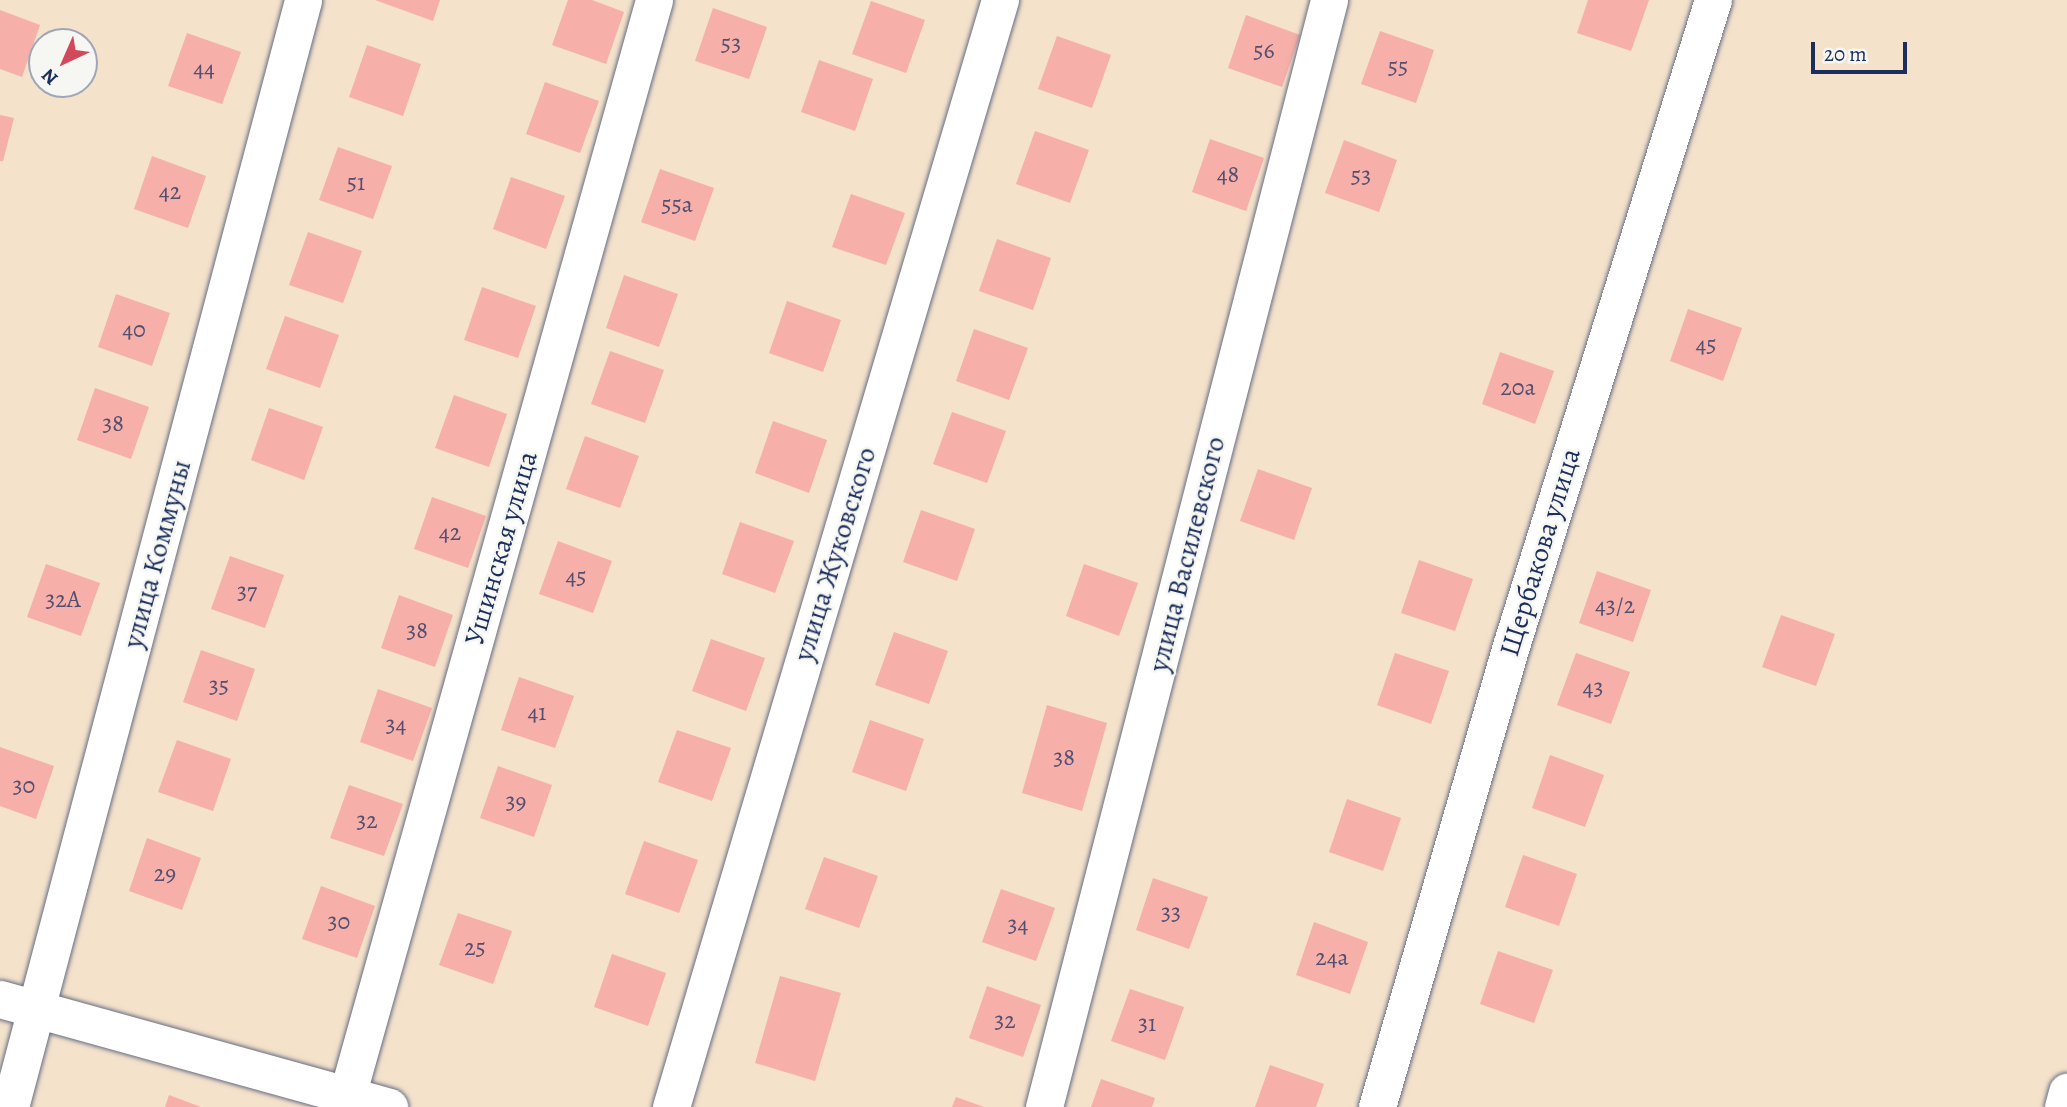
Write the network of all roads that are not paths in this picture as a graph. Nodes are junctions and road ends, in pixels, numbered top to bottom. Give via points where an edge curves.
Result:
1 (303, 0) edge
2 (654, 0) edge
3 (1000, 0) edge
4 (1329, 0) edge
5 (1713, 0) edge
6 (0, 999) edge
7 (37, 1009) junction
8 (2067, 1092) edge
9 (301, 1096) edge
10 (347, 1096) junction
11 (10, 1107) edge
12 (390, 1107) edge
13 (671, 1107) edge
14 (1044, 1107) edge
15 (1377, 1107) edge
16 (2063, 1107) edge

1 - 7 street, улица Коммуны
2 - 10 street, Ушинская улица
3 - 13 street, улица Жуковского
4 - 14 street, улица Василевского
5 - 15 street, Щербакова улица via 1515,633
6 - 7 street
7 - 9 street
7 - 11 street, улица Коммуны
8 - 16 street
9 - 10 street
10 - 12 street

